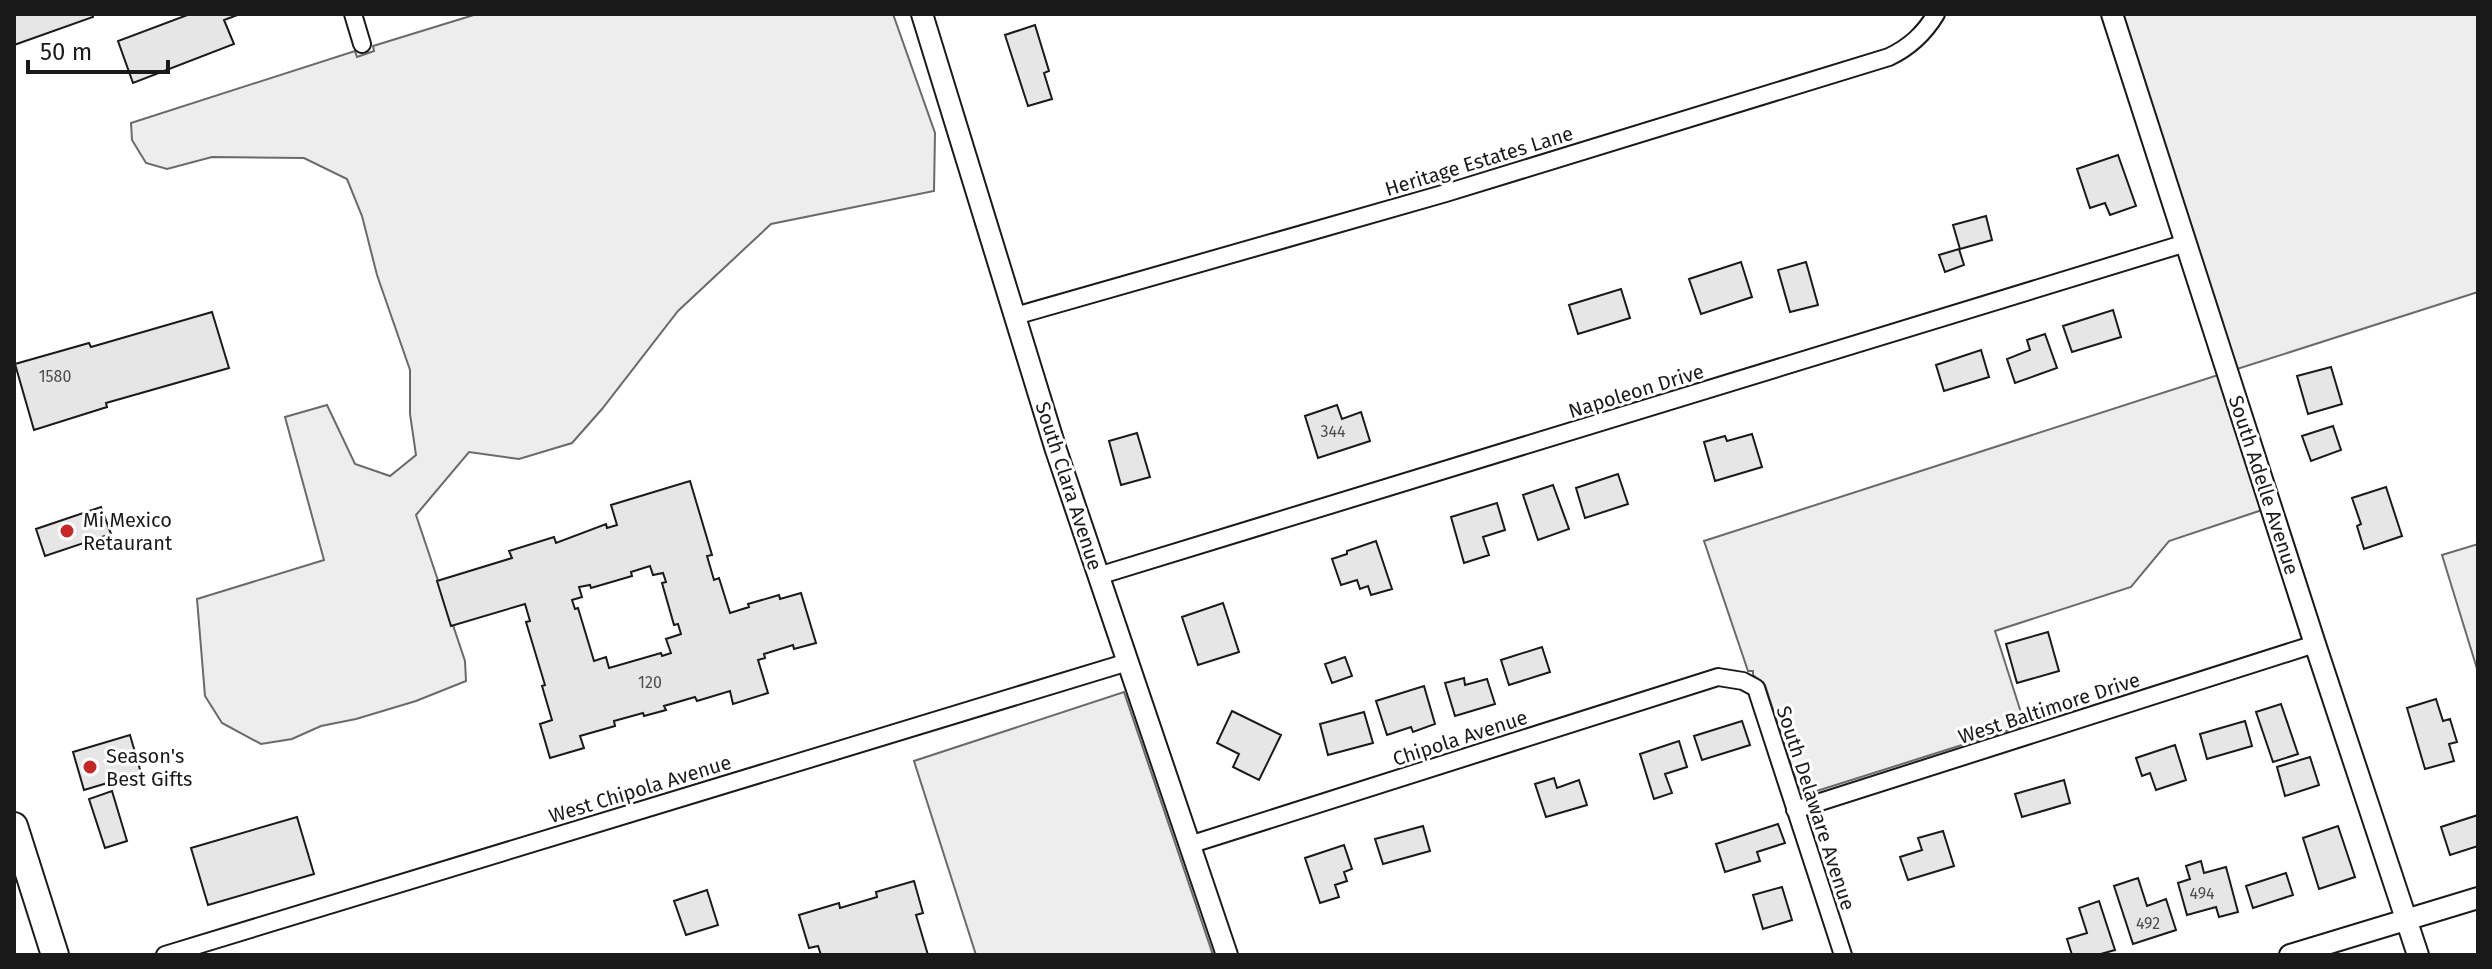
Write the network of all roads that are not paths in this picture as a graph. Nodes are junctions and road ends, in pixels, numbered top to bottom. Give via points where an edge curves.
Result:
1 (353, 14) edge
2 (922, 14) edge
3 (1936, 14) edge
4 (2112, 14) edge
5 (362, 44) dead end
6 (2186, 243) junction
7 (1015, 316) junction
8 (1098, 576) junction
9 (2315, 644) junction
10 (1128, 662) junction
11 (1743, 681) joint
12 (1795, 810) junction
13 (14, 826) edge
14 (1189, 845) junction
15 (2478, 898) edge
16 (2406, 920) junction
17 (55, 955) edge
18 (165, 955) edge
19 (1227, 955) edge
20 (1843, 955) edge
21 (2290, 955) edge
22 (2418, 955) edge

1 - 5 street
2 - 7 street, South Clara Avenue
3 - 7 street, Heritage Estates Lane via 1908,48 1889,57 1446,193
4 - 6 street, South Adelle Avenue
6 - 8 street, Napoleon Drive
6 - 9 street, South Adelle Avenue
7 - 8 street, South Clara Avenue
8 - 10 street, South Clara Avenue
9 - 12 street, West Baltimore Drive
9 - 16 street, South Adelle Avenue
10 - 14 street, South Clara Avenue
10 - 18 street, West Chipola Avenue
11 - 12 street, South Delaware Avenue via 1756,688
11 - 14 street, Chipola Avenue via 1718,677
12 - 20 street, South Delaware Avenue
13 - 17 main road
14 - 19 street, South Clara Avenue
15 - 16 street
16 - 21 street
16 - 22 street, South Adelle Avenue

